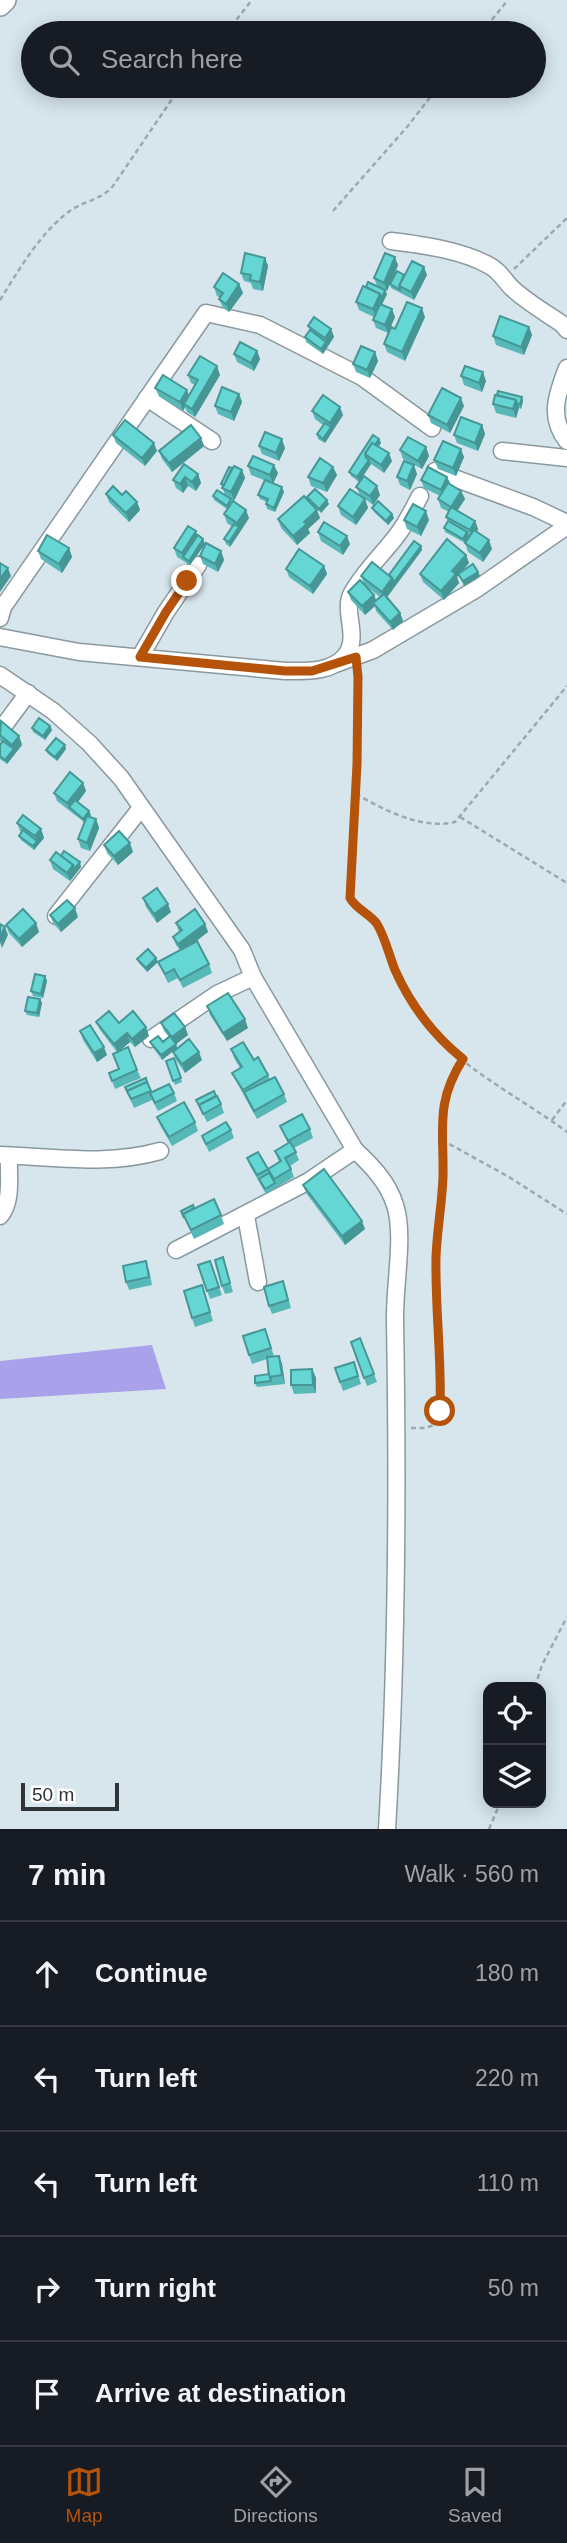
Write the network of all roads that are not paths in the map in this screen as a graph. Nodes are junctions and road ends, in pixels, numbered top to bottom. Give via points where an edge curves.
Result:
1 (5, 0) edge
2 (0, 5) edge
3 (391, 241) dead end
4 (567, 330) edge
5 (567, 368) edge
6 (147, 398) junction
7 (432, 428) dead end
8 (212, 441) dead end
9 (567, 441) edge
10 (502, 451) dead end
11 (567, 457) edge
12 (435, 471) edge
13 (419, 496) dead end
14 (567, 524) edge
15 (198, 565) edge
16 (0, 618) edge
17 (0, 637) edge
18 (140, 657) junction
19 (333, 665) junction
20 (0, 675) edge
21 (28, 693) junction
22 (0, 731) edge
23 (141, 808) junction
24 (54, 919) edge
25 (253, 977) junction
26 (151, 1039) edge
27 (355, 1150) junction
28 (160, 1151) dead end
29 (4, 1156) edge
30 (0, 1216) edge
31 (246, 1216) junction
32 (176, 1250) dead end
33 (258, 1282) dead end
34 (387, 1829) edge

1 - 2 main road
3 - 4 street via 417,244 492,267 511,288
5 - 9 street via 555,401 555,419
6 - 7 street via 206,313 271,330 362,377
6 - 8 street
6 - 16 street via 3,607
10 - 11 street
12 - 14 street
13 - 19 street via 400,532 352,593 349,648
14 - 19 street via 478,588 373,650
15 - 18 street
17 - 18 street via 79,652
18 - 19 street via 285,671
20 - 21 street
21 - 22 street
21 - 23 street via 89,743
23 - 24 street
23 - 25 street via 242,950
25 - 26 street via 217,994
25 - 27 street
27 - 31 street
27 - 34 street via 389,1191 398,1229 393,1729
28 - 29 street via 111,1160
29 - 30 street via 8,1200
31 - 32 street
31 - 33 street

